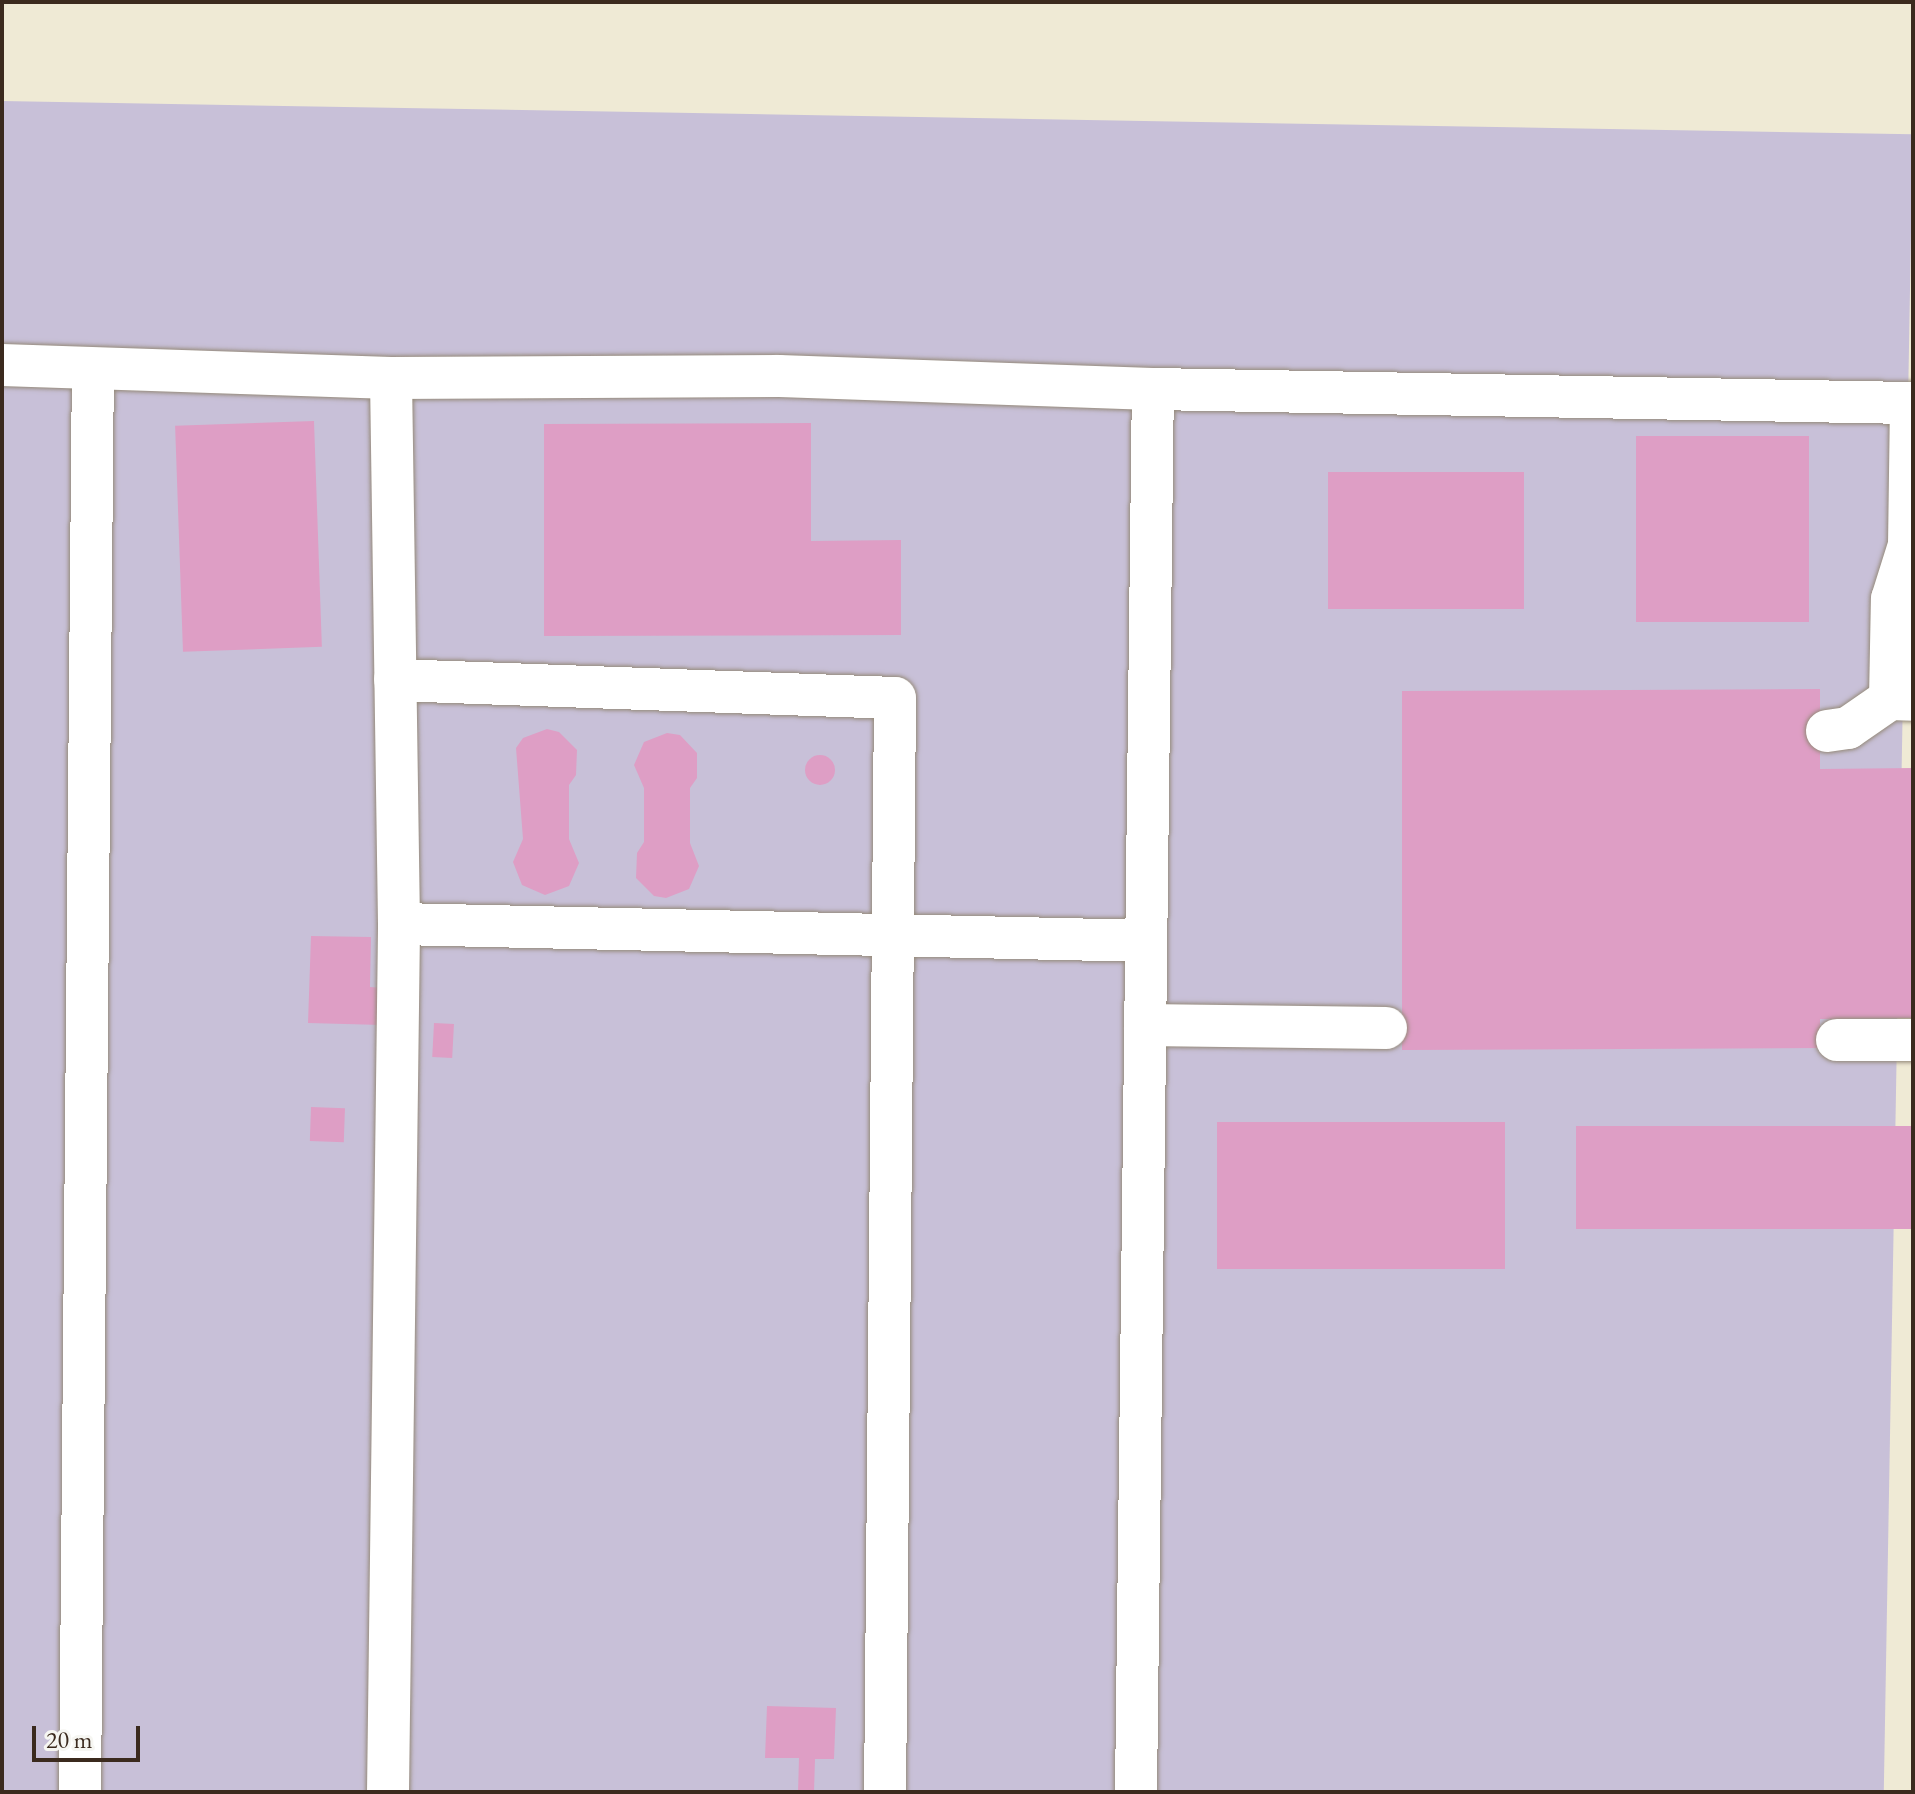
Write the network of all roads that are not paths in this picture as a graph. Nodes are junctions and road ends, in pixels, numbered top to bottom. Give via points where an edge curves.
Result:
1 (2, 365) edge
2 (93, 369) junction
3 (391, 378) junction
4 (1153, 389) junction
5 (1912, 403) edge
6 (395, 680) junction
7 (1901, 699) edge
8 (1827, 731) dead end
9 (399, 924) junction
10 (896, 935) junction
11 (1146, 941) junction
12 (1145, 1025) junction
13 (1386, 1028) dead end
14 (1837, 1040) dead end
15 (1913, 1040) edge
16 (80, 1792) edge
17 (388, 1792) edge
18 (885, 1792) edge
19 (1136, 1792) edge

1 - 2 lane
2 - 3 lane
2 - 16 lane
3 - 4 lane via 779,376
3 - 6 lane
4 - 5 lane
4 - 11 lane
5 - 7 lane via 1909,545 1892,599
6 - 9 lane
6 - 10 lane via 895,698
7 - 8 lane via 1848,728
9 - 10 lane
9 - 17 lane
10 - 11 lane
10 - 18 lane
11 - 12 lane
12 - 13 lane
12 - 19 lane
14 - 15 lane

